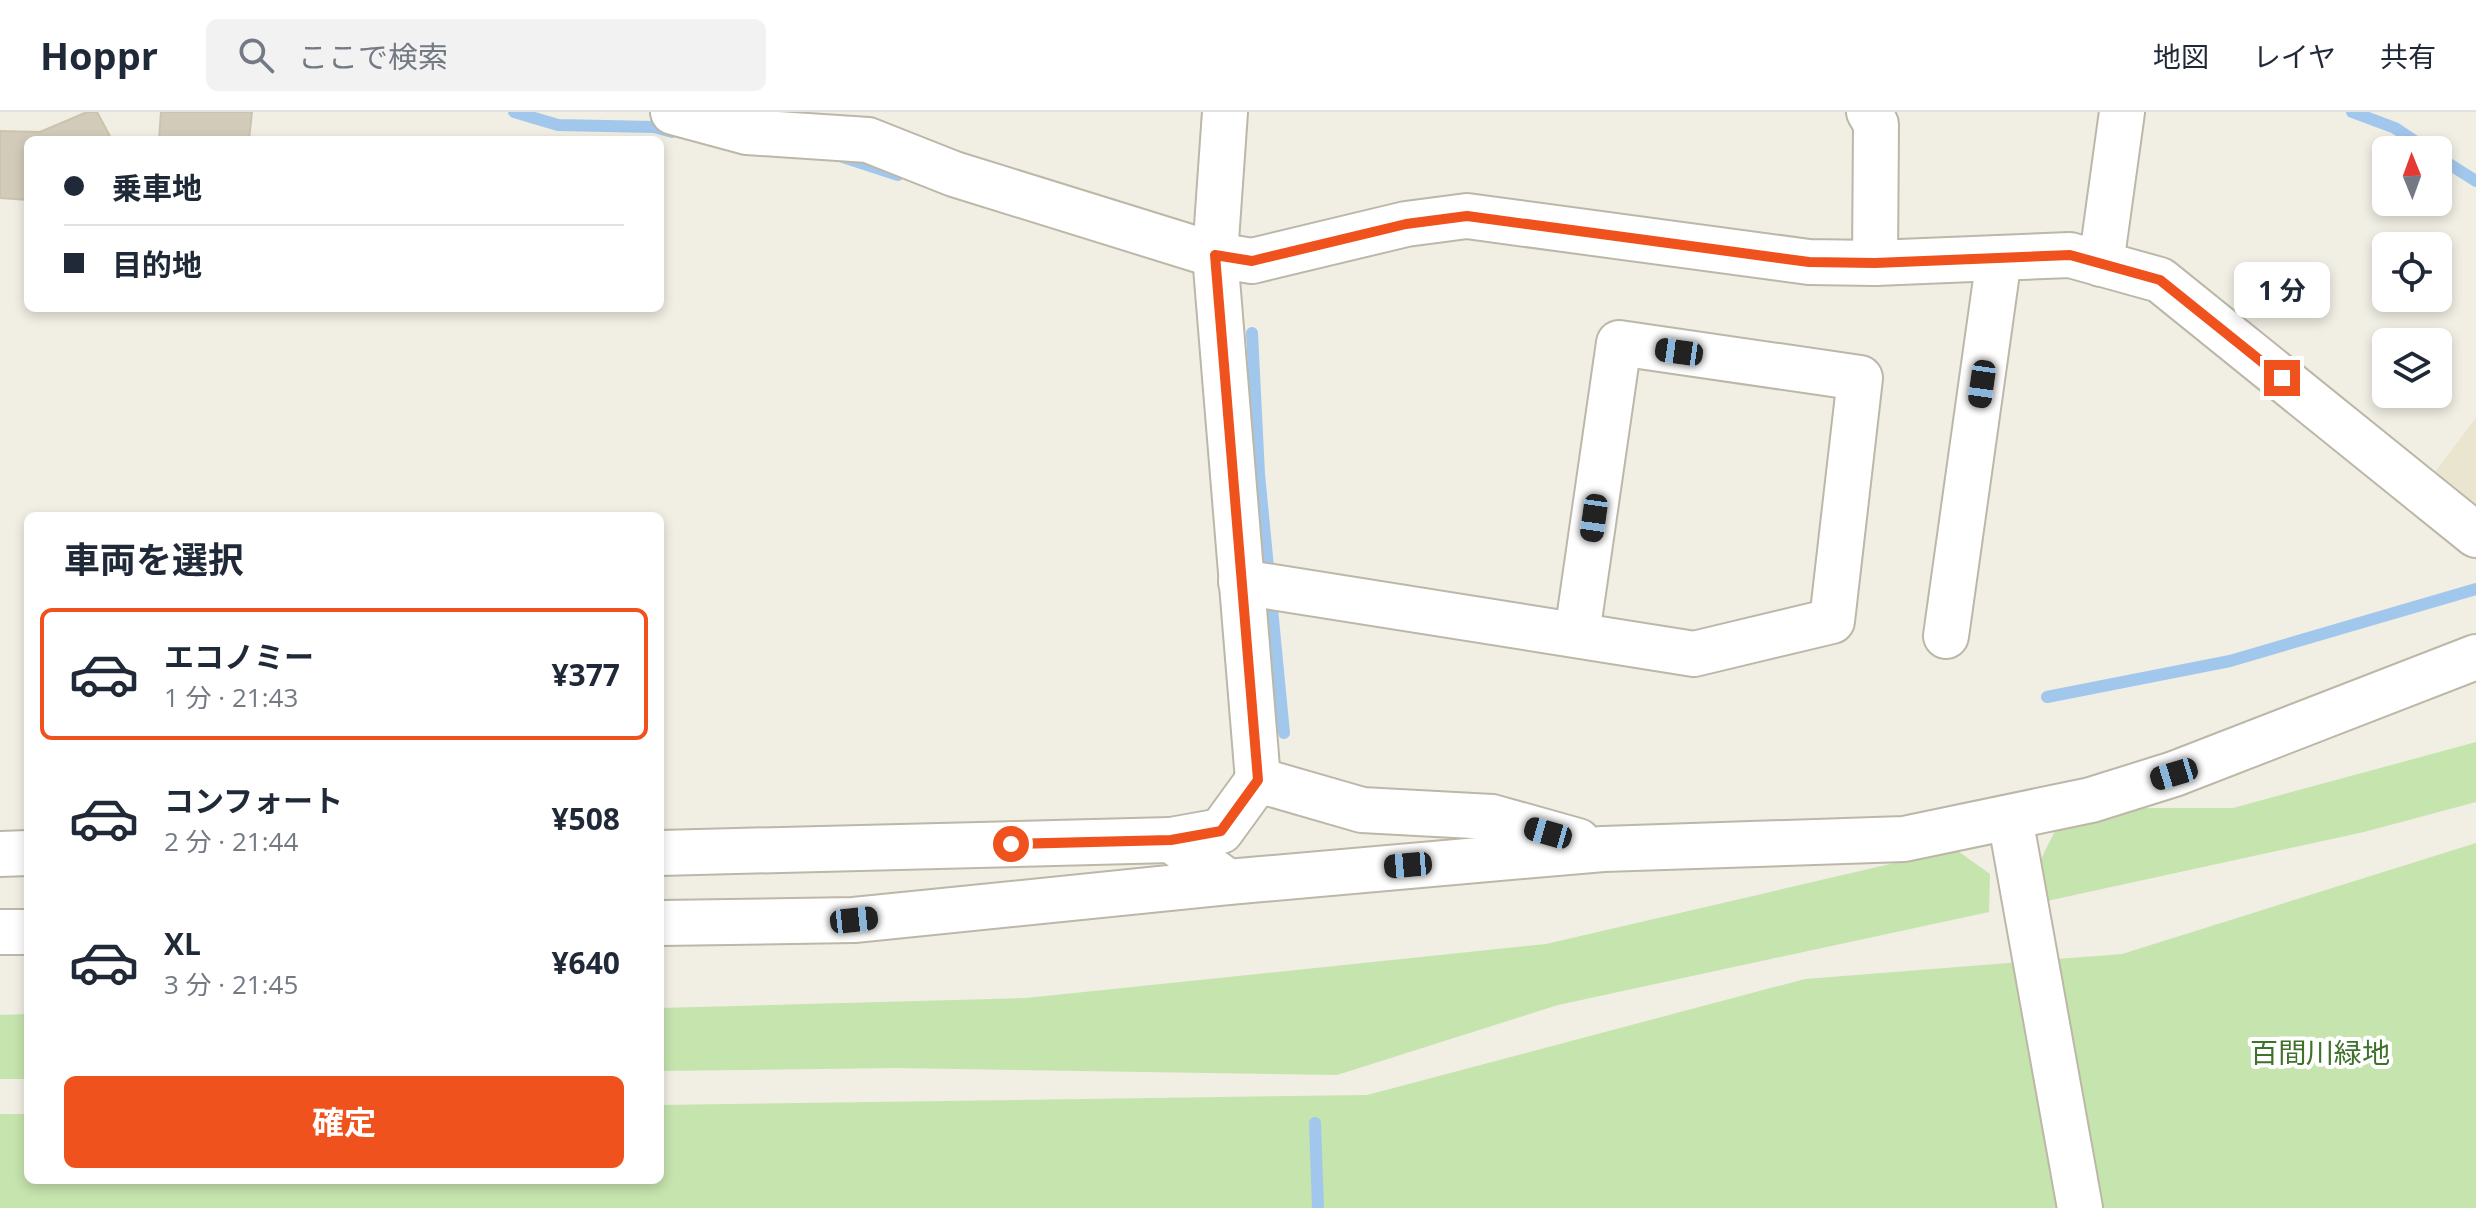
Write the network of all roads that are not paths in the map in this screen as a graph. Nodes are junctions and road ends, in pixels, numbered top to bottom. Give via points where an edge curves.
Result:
1 (673, 112) edge
2 (1225, 112) edge
3 (2122, 112) edge
4 (1858, 113) edge
5 (1215, 255) junction
6 (1999, 258) junction
7 (1875, 263) junction
8 (2101, 264) junction
9 (2476, 535) edge
10 (1263, 585) junction
11 (1577, 634) junction
12 (1946, 636) dead end
13 (2476, 657) edge
14 (1258, 780) junction
15 (2013, 834) junction
16 (1171, 840) junction
17 (1603, 849) junction
18 (24, 853) edge
19 (664, 853) edge
20 (0, 854) edge
21 (1228, 882) junction
22 (664, 923) edge
23 (0, 932) edge
24 (24, 932) edge
25 (2080, 1208) edge

1 - 5 street via 747,132 868,140 954,174
2 - 5 street
3 - 8 street
4 - 7 street via 1876,124
5 - 7 street via 1252,261 1406,224 1467,216 1809,262
5 - 10 street
6 - 7 street
6 - 8 street via 2070,255
6 - 12 street
8 - 9 street via 2160,280
10 - 11 street
10 - 14 street
11 - 11 street via 1694,654 1832,621 1860,378 1619,343
13 - 15 street
14 - 16 street via 1221,831
14 - 17 street via 1362,810 1492,817
15 - 17 street
15 - 25 street
16 - 19 street
16 - 21 street
17 - 21 street
18 - 20 street
21 - 22 street via 854,920
23 - 24 street

